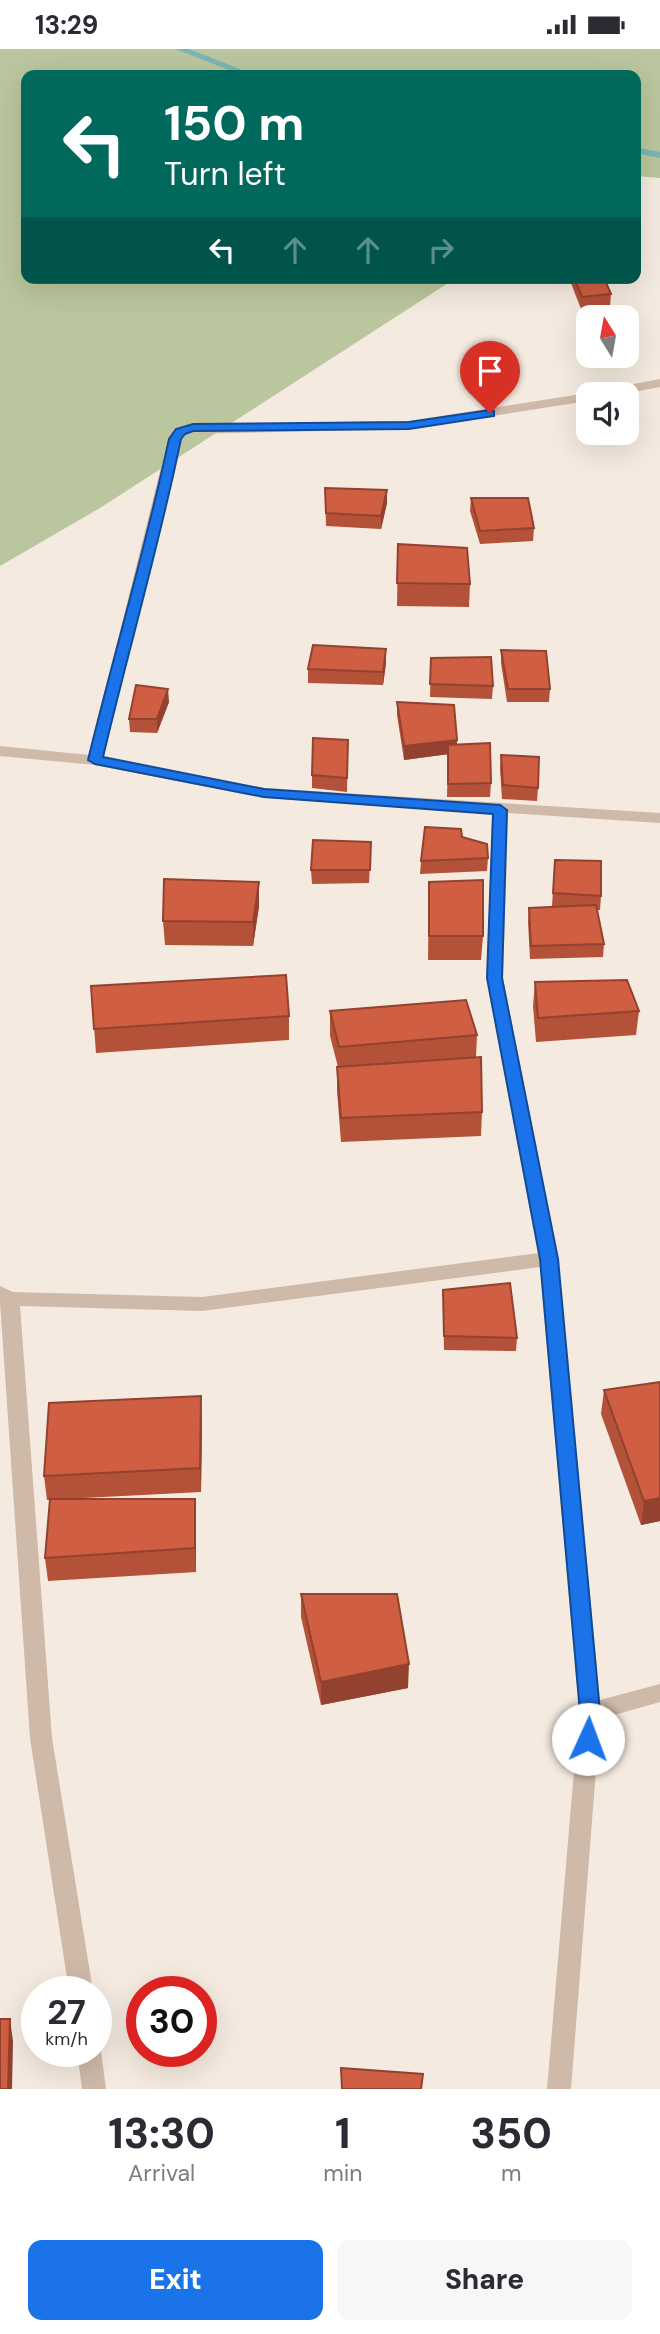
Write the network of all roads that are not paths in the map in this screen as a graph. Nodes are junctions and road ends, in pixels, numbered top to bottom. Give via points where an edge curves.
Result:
1 (660, 383) edge
2 (639, 387) edge
3 (576, 399) edge
4 (0, 751) edge
5 (95, 760) junction
6 (500, 810) junction
7 (660, 818) edge
8 (549, 1259) junction
9 (5, 1296) edge
10 (660, 1693) edge
11 (590, 1712) junction
12 (79, 1976) edge
13 (91, 2067) edge
14 (94, 2089) edge
15 (559, 2089) edge

1 - 2 street
3 - 5 street via 409,425 193,428 181,432 175,439 155,534
4 - 5 street
5 - 6 street via 264,793
6 - 7 street
6 - 8 street via 495,978
8 - 9 street via 202,1304
8 - 11 street
9 - 12 street via 41,1738
10 - 11 street
11 - 15 street
13 - 14 street

